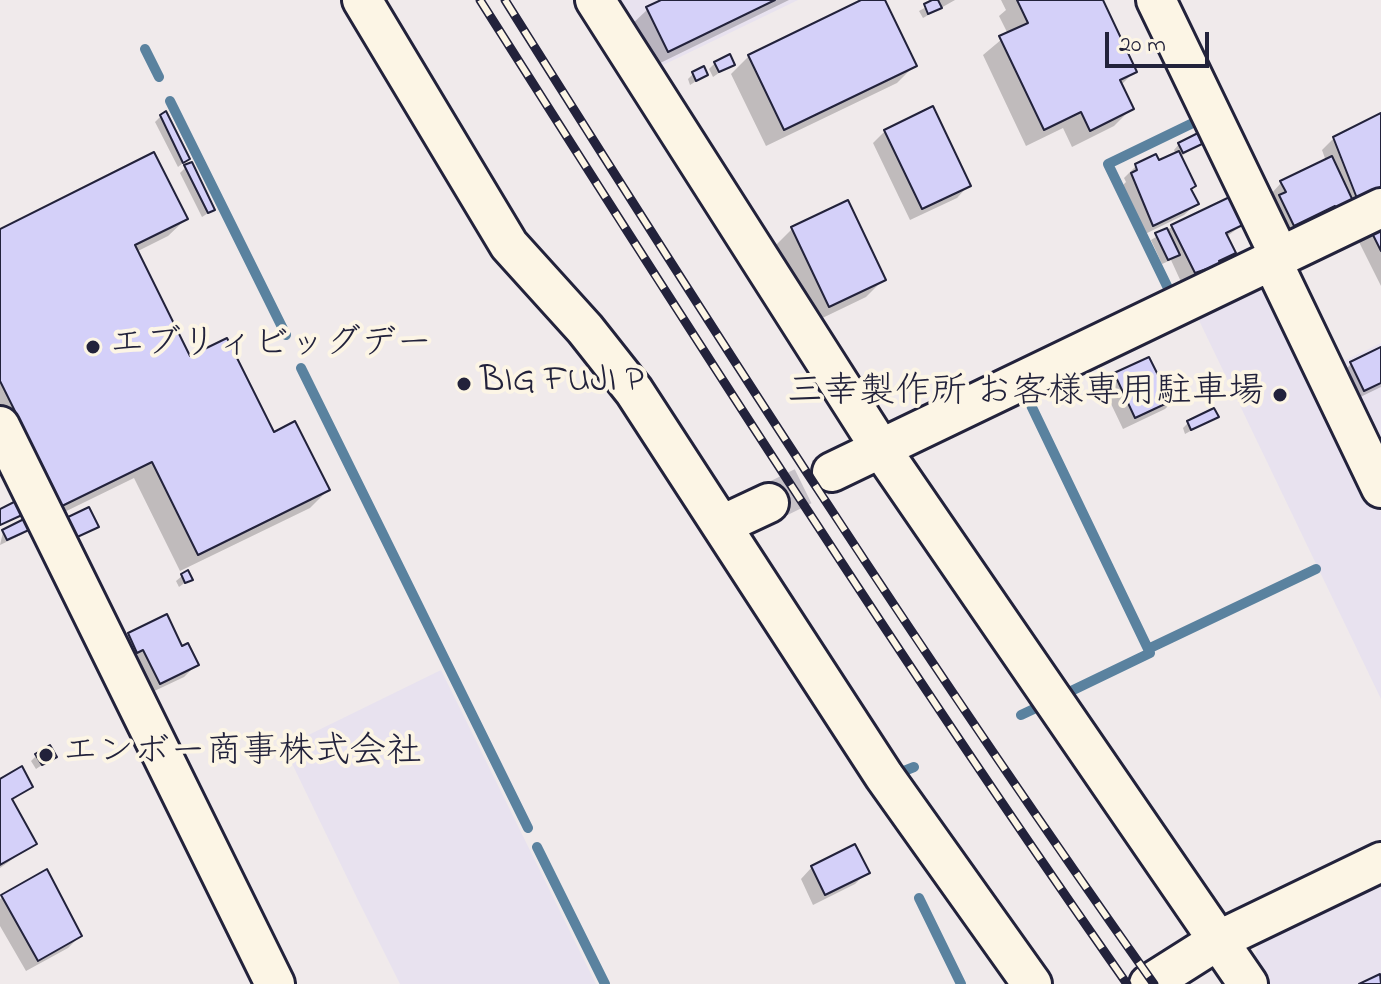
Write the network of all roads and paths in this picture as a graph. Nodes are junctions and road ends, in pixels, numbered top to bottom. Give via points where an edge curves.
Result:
1 (362, 0) edge
2 (595, 0) edge
3 (1156, 0) edge
4 (1381, 208) edge
5 (1276, 259) junction
6 (0, 426) edge
7 (881, 449) junction
8 (832, 472) tunnel mouth
9 (1381, 488) edge
10 (769, 503) tunnel mouth
11 (722, 525) junction
12 (1381, 862) edge
13 (1217, 941) junction
14 (275, 984) edge
15 (1032, 984) edge
16 (1149, 984) edge
17 (1248, 984) edge

1 - 11 street via 509,245 610,358
2 - 7 street
3 - 5 street
4 - 5 street
5 - 7 street
5 - 9 street
6 - 14 street
7 - 8 street
7 - 13 street
10 - 11 street
11 - 15 street via 884,776
12 - 13 street
13 - 16 street
13 - 17 street

